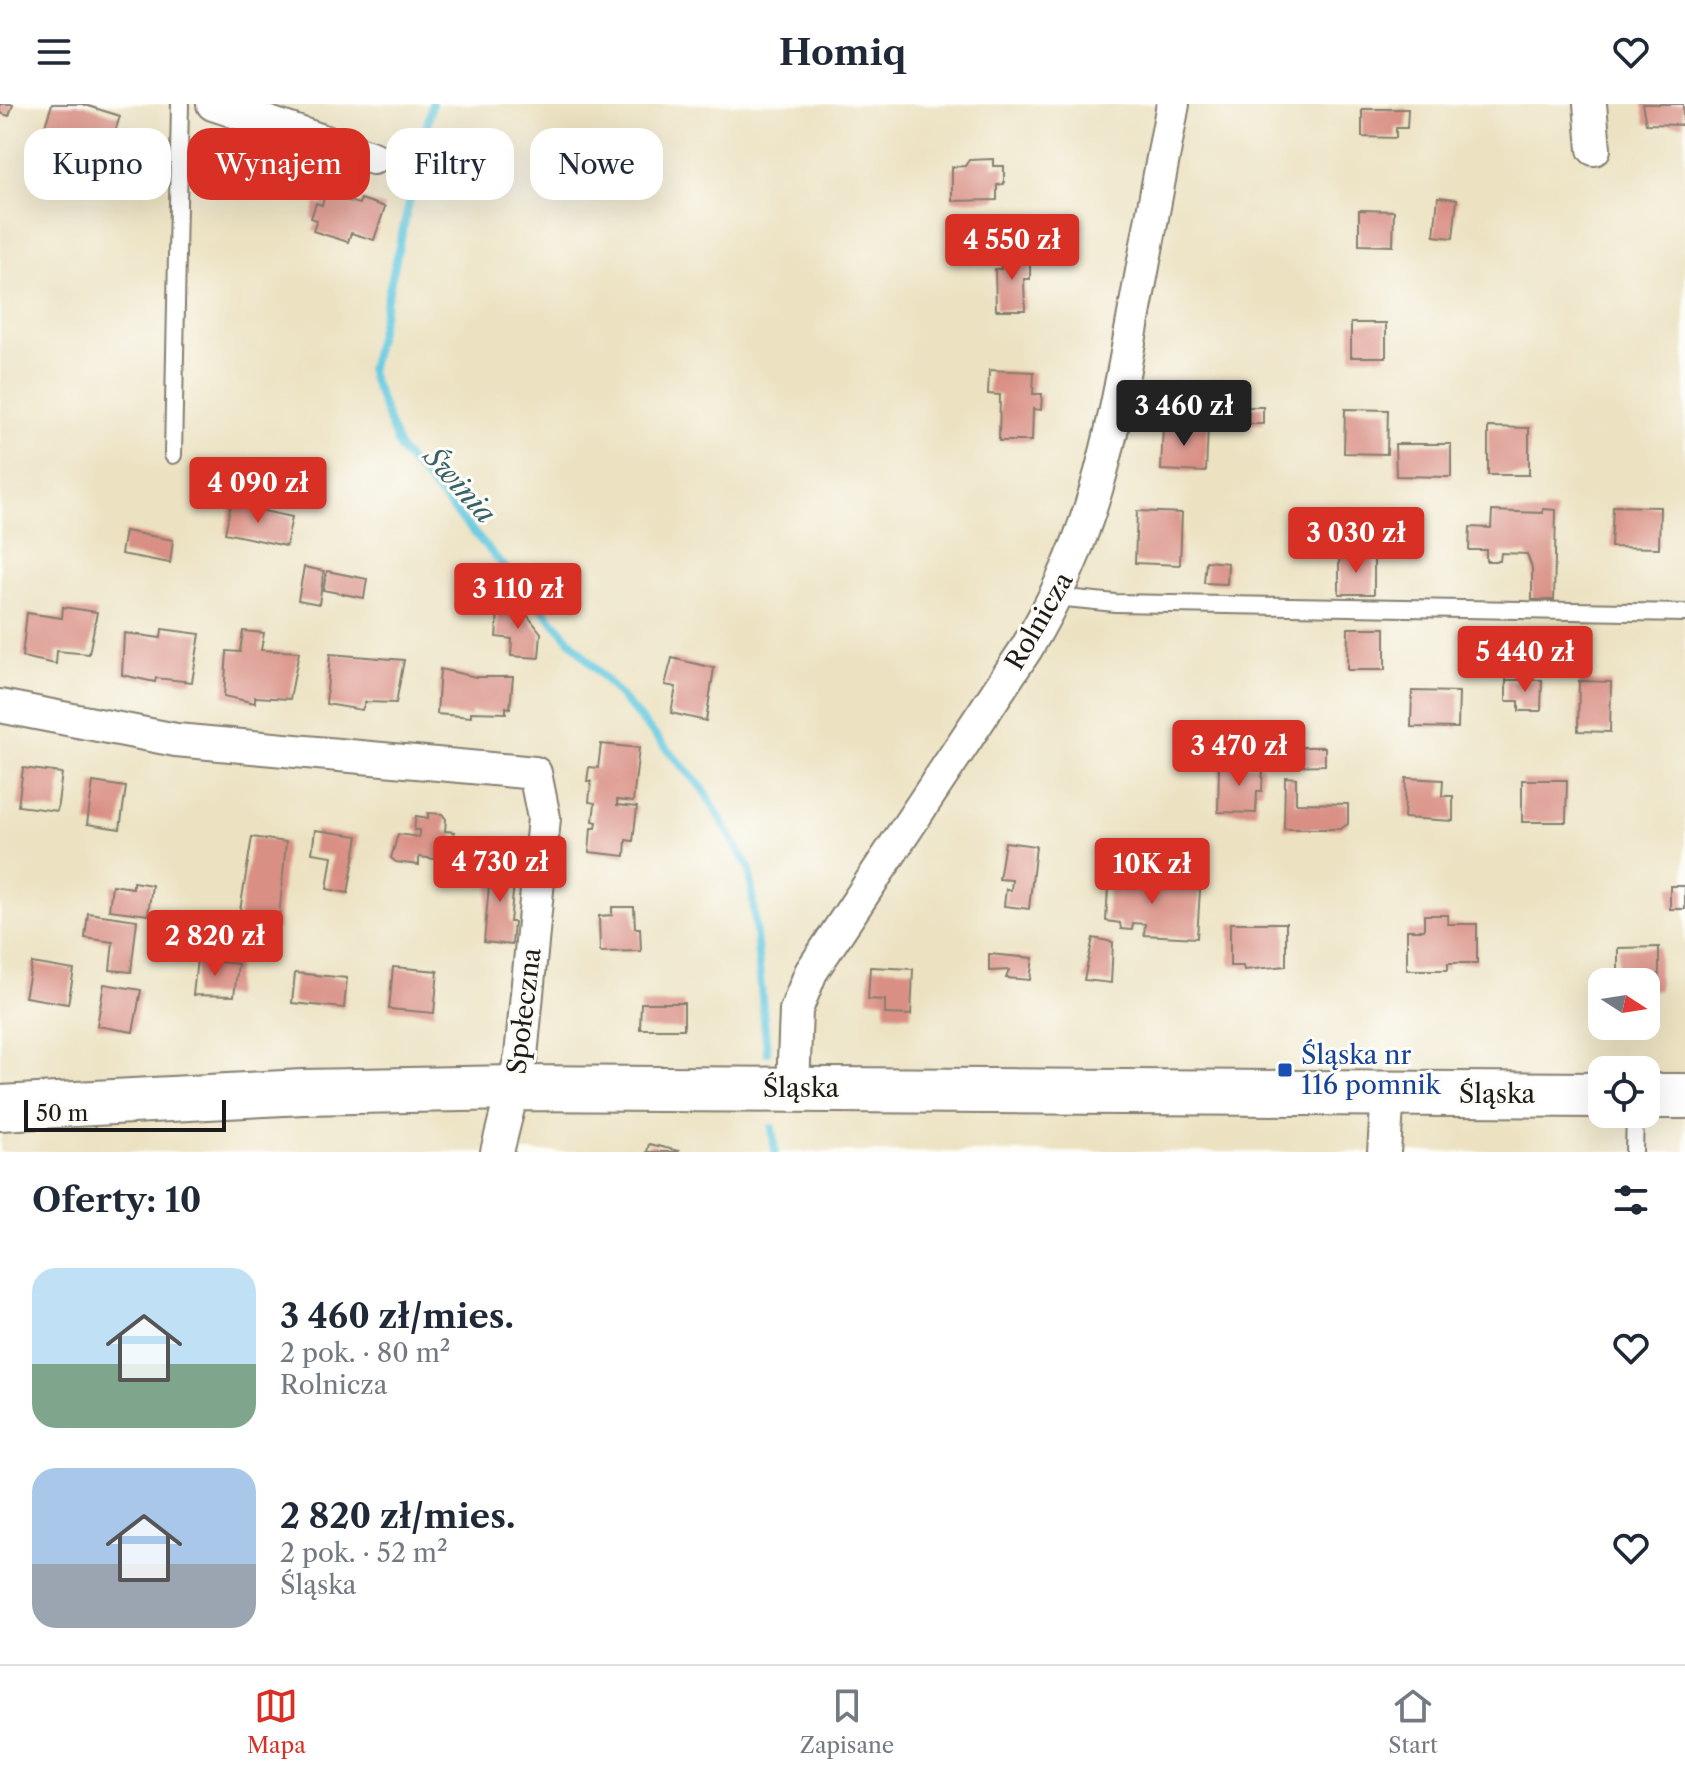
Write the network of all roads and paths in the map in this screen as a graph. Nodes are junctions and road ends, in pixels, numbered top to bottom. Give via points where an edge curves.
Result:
1 (180, 104) edge
2 (213, 104) edge
3 (1173, 104) edge
4 (1590, 104) edge
5 (1594, 149) dead end
6 (373, 158) dead end
7 (173, 455) dead end
8 (1056, 597) junction
9 (1685, 613) edge
10 (0, 706) edge
11 (514, 1088) junction
12 (793, 1088) junction
13 (1388, 1093) junction
14 (1588, 1095) edge
15 (1660, 1096) edge
16 (1685, 1096) edge
17 (0, 1108) edge
18 (1635, 1128) edge
19 (497, 1152) edge
20 (1384, 1152) edge
21 (1634, 1152) edge

1 - 7 lane
2 - 6 street
3 - 8 street, Rolnicza via 1102,478
4 - 5 street
8 - 9 lane via 1115,603
8 - 12 street, Rolnicza via 811,972 796,1010
10 - 11 street, Społeczna via 176,740 535,773 544,818
11 - 12 street, Śląska
11 - 17 street, Śląska via 303,1092
11 - 19 street, Społeczna
12 - 13 street, Śląska
13 - 14 street, Śląska
13 - 20 street
15 - 16 street
18 - 21 lane

